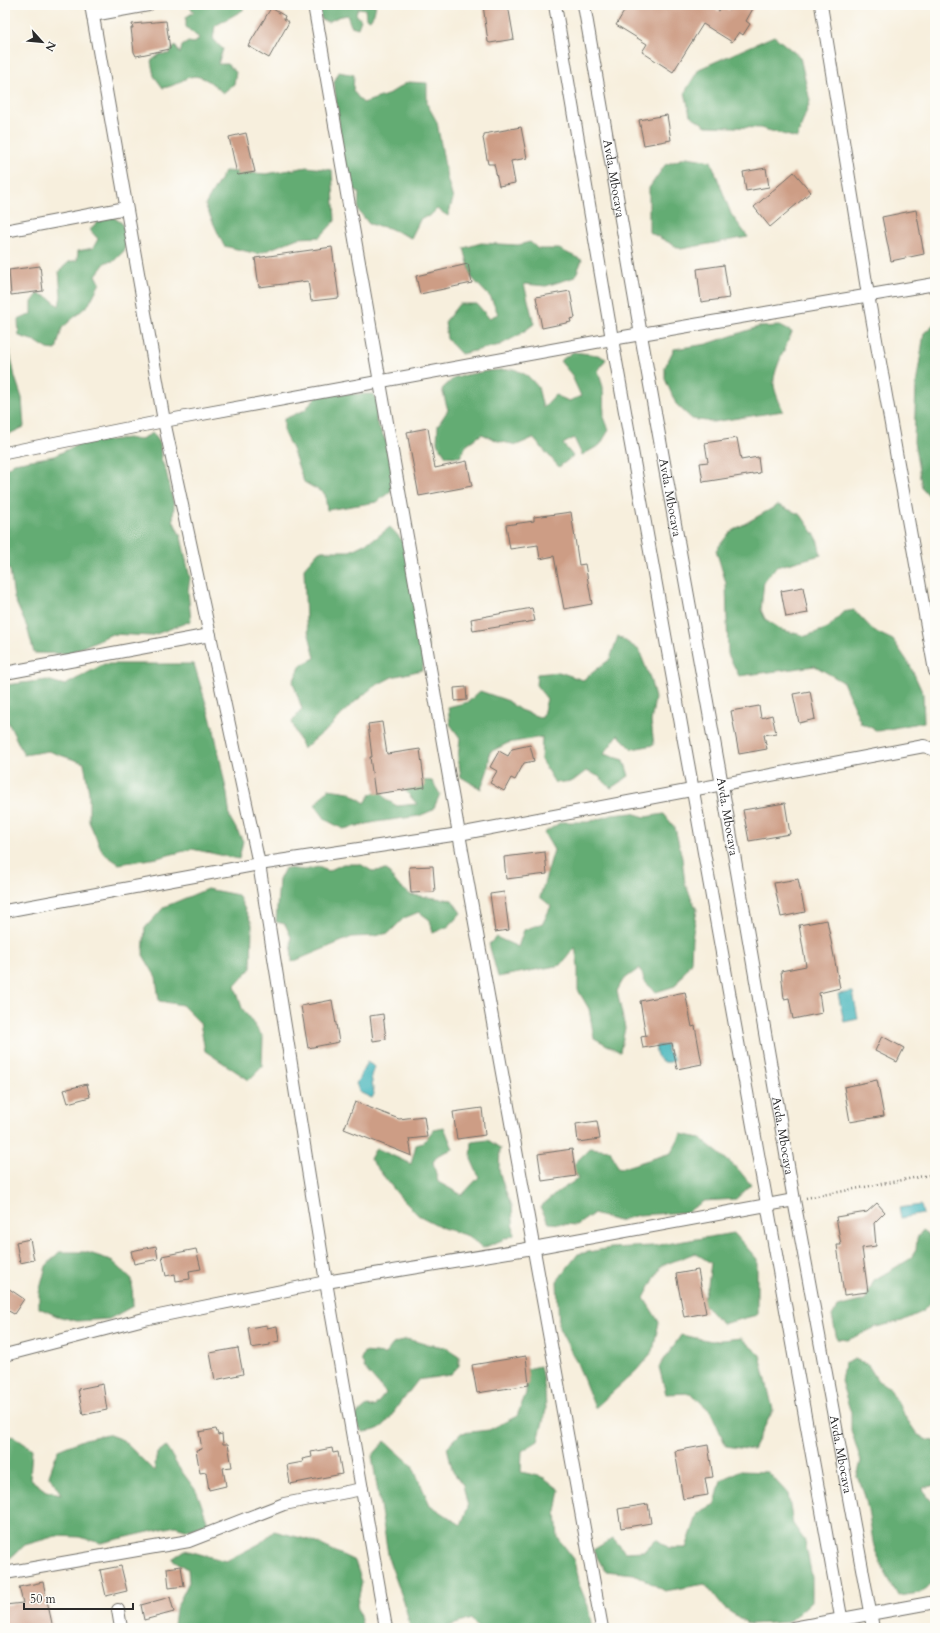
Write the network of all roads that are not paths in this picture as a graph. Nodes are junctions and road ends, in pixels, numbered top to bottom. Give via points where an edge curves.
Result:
1 (148, 5) edge
2 (314, 5) edge
3 (555, 5) edge
4 (584, 5) edge
5 (821, 5) edge
6 (92, 10) edge
7 (126, 208) junction
8 (5, 231) edge
9 (935, 284) edge
10 (868, 295) junction
11 (641, 335) junction
12 (612, 339) junction
13 (380, 382) junction
14 (164, 421) junction
15 (5, 453) edge
16 (210, 635) junction
17 (935, 671) edge
18 (5, 673) edge
19 (935, 750) edge
20 (722, 785) junction
21 (692, 790) junction
22 (459, 834) junction
23 (259, 864) junction
24 (5, 911) edge
25 (794, 1200) junction
26 (767, 1206) junction
27 (533, 1248) junction
28 (326, 1282) junction
29 (5, 1355) edge
30 (362, 1489) junction
31 (5, 1574) edge
32 (935, 1602) edge
33 (118, 1610) dead end
34 (871, 1614) junction
35 (842, 1623) edge
36 (121, 1628) edge
37 (386, 1628) edge
38 (602, 1628) edge
39 (793, 1628) edge
40 (873, 1628) edge

1 - 6 street
2 - 13 street
3 - 12 street
4 - 11 street, Avda. Mbocaya
5 - 10 street
6 - 7 street
7 - 8 street
7 - 14 street
9 - 10 street
10 - 11 street
10 - 17 street
11 - 12 street
11 - 20 street, Avda. Mbocaya
12 - 13 street
12 - 21 street
13 - 14 street
13 - 22 street
14 - 15 street
14 - 16 street
16 - 18 street
16 - 23 street
19 - 20 street via 924,746
20 - 21 street
20 - 25 street, Avda. Mbocaya
21 - 22 street
21 - 26 street
22 - 23 street
22 - 27 street
23 - 24 street
23 - 28 street
25 - 26 street
25 - 34 street, Avda. Mbocaya
26 - 27 street
26 - 35 street
27 - 28 street
27 - 38 street
28 - 29 street via 144,1319
28 - 30 street
30 - 31 street via 284,1504 189,1541
30 - 37 street
32 - 34 street
33 - 36 street
34 - 35 street
34 - 40 street, Avda. Mbocaya
35 - 39 street

